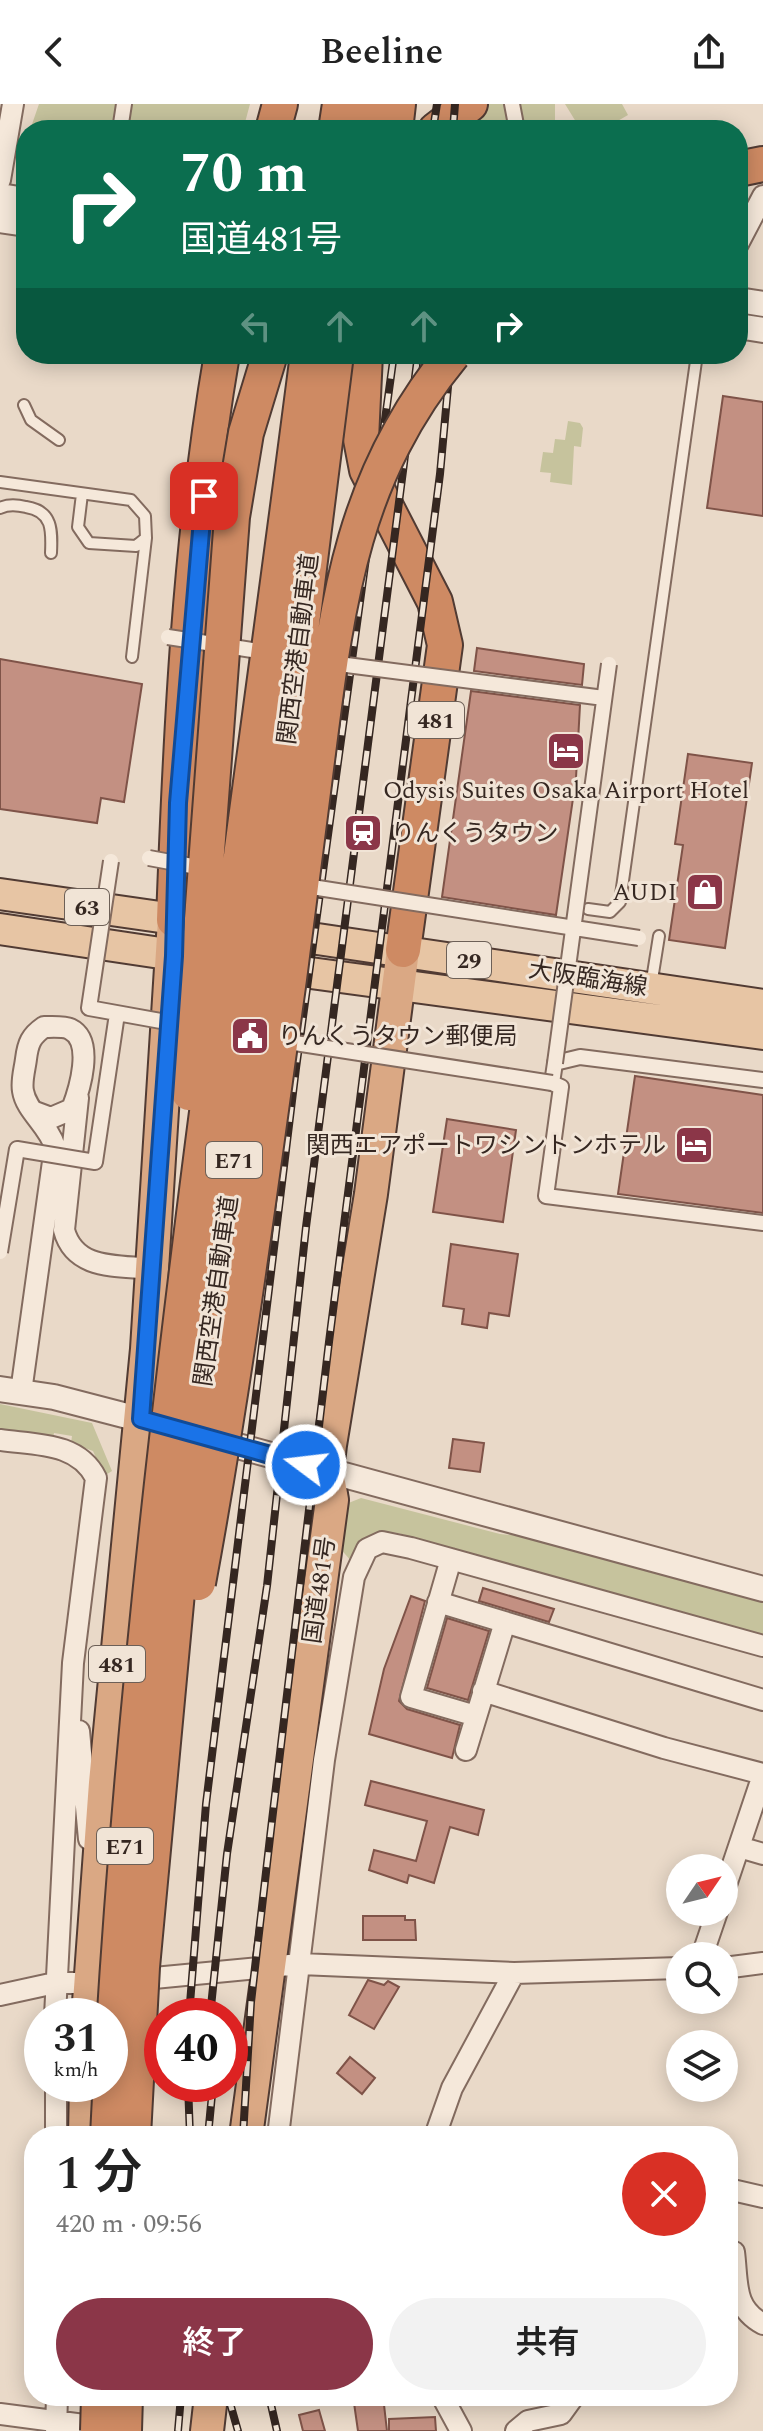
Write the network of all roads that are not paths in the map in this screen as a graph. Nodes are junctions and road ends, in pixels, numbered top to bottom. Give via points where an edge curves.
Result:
1 (1, 104) edge
2 (13, 104) edge
3 (470, 104) edge
4 (0, 111) edge
5 (449, 120) edge
6 (0, 180) edge
7 (763, 196) edge
8 (748, 225) edge
9 (221, 364) edge
10 (267, 364) edge
11 (307, 364) edge
12 (335, 364) edge
13 (365, 364) edge
14 (446, 364) edge
15 (696, 364) edge
16 (24, 405) dead end
17 (59, 440) dead end
18 (0, 482) edge
19 (82, 494) junction
20 (0, 508) edge
21 (146, 538) junction
22 (51, 553) dead end
23 (168, 637) dead end
24 (132, 657) dead end
25 (609, 664) dead end
26 (604, 698) junction
27 (149, 858) dead end
28 (111, 861) dead end
29 (0, 894) edge
30 (588, 909) dead end
31 (174, 920) junction
32 (573, 926) junction
33 (0, 929) edge
34 (659, 936) dead end
35 (639, 938) dead end
36 (174, 956) junction
37 (401, 966) junction
38 (651, 988) junction
39 (763, 1005) edge
40 (117, 1014) junction
41 (763, 1034) edge
42 (555, 1063) junction
43 (763, 1080) edge
44 (552, 1083) junction
45 (78, 1094) junction
46 (35, 1112) junction
47 (763, 1223) edge
48 (0, 1252) edge
49 (153, 1269) junction
50 (11, 1390) edge
51 (141, 1419) junction
52 (0, 1440) edge
53 (327, 1471) junction
54 (151, 1556) junction
55 (451, 1559) junction
56 (763, 1589) edge
57 (438, 1602) junction
58 (317, 1606) junction
59 (505, 1622) junction
60 (763, 1646) edge
61 (73, 1663) junction
62 (483, 1691) junction
63 (763, 1700) edge
64 (168, 1705) junction
65 (476, 1716) junction
66 (466, 1750) dead end
67 (324, 1760) junction
68 (763, 1775) edge
69 (739, 1847) junction
70 (737, 1854) edge
71 (763, 1854) edge
72 (95, 1910) junction
73 (763, 1963) edge
74 (285, 1965) junction
75 (738, 1966) edge
76 (666, 1968) edge
77 (514, 1973) junction
78 (55, 1983) junction
79 (90, 1984) junction
80 (0, 1995) edge
81 (55, 1998) edge
82 (89, 1998) edge
83 (56, 2102) edge
84 (86, 2102) edge
85 (56, 2126) edge
86 (85, 2126) edge
87 (109, 2126) edge
88 (134, 2126) edge
89 (248, 2126) edge
90 (278, 2126) edge
91 (439, 2126) edge
92 (738, 2191) edge
93 (763, 2197) edge
94 (738, 2287) edge
95 (763, 2324) edge
96 (64, 2406) edge
97 (90, 2406) edge
98 (125, 2406) edge
99 (210, 2406) edge
100 (447, 2406) edge
101 (567, 2406) edge
102 (0, 2414) edge
103 (76, 2423) edge
104 (124, 2431) edge
105 (134, 2431) edge
106 (207, 2431) edge
107 (461, 2431) edge
108 (516, 2431) edge

1 - 4 street
2 - 6 street
3 - 5 highway
7 - 8 street
9 - 31 highway, 481 via 198,552
10 - 54 highway, bridge via 246,433 232,517 185,1159 155,1441
11 - 54 highway, 関西空港自動車道 / E71, bridge
12 - 64 highway, 関西空港自動車道 / E71, bridge via 226,1226 185,1507
13 - 37 highway, 481 via 361,439 367,470 435,602 445,645
14 - 64 highway, bridge via 384,457 365,503 338,609 202,1564
15 - 30 lane via 620,902 610,912
16 - 17 lane via 31,420
18 - 19 lane
19 - 21 lane via 131,500 145,516
19 - 21 lane via 78,527 89,543 136,546
20 - 22 lane via 25,506 47,517
21 - 24 lane
23 - 26 street, bridge
25 - 26 street, bridge
26 - 32 street, bridge
27 - 32 street, bridge
28 - 40 street, bridge via 89,1008
29 - 31 main road, 63
31 - 36 highway, 481
31 - 37 main road, 大阪臨海線 / 29
32 - 35 street, bridge
32 - 42 street, bridge
33 - 36 main road, 63
34 - 38 lane
36 - 37 main road, 大阪臨海線 / 29
36 - 49 highway, 481
37 - 38 main road, 大阪臨海線 / 29
37 - 41 main road, 大阪臨海線 / 29
37 - 53 highway, 国道481号 / 481
38 - 39 main road, 大阪臨海線 / 29
40 - 44 street, bridge
40 - 48 street, bridge via 95,1162 17,1149
42 - 43 street via 580,1057
42 - 44 street, bridge
44 - 47 street via 561,1087 546,1196
45 - 46 street via 63,1115 51,1118
45 - 46 street via 84,1052 80,1039 71,1029 44,1027 28,1044 22,1091
45 - 49 street via 64,1230 68,1245 89,1262
46 - 50 street via 55,1147
49 - 51 highway, 481
50 - 51 street
51 - 53 street
51 - 72 highway, 481
52 - 61 street via 72,1451 88,1462 96,1478
53 - 56 street
53 - 58 highway, 国道481号 / 481 via 332,1500
54 - 87 highway, 関西空港自動車道 / E71, bridge via 128,1805
55 - 57 street
55 - 60 street
55 - 67 street via 382,1542 361,1558
57 - 59 street
57 - 65 street via 411,1697
58 - 67 street
58 - 74 highway, 国道481号 / 481
59 - 62 street
59 - 63 street
61 - 72 street
61 - 78 street
62 - 65 street
62 - 68 street
64 - 88 highway, 関西空港自動車道 / E71, bridge via 142,1967
65 - 66 street
67 - 74 street via 301,1931
68 - 69 street
69 - 70 street
69 - 71 street
72 - 79 highway, 481
73 - 75 street
74 - 77 street
74 - 79 street
74 - 89 highway, 国道481号 / 481
74 - 90 street
76 - 77 street
77 - 91 street via 452,2088
78 - 79 street
78 - 80 street
78 - 81 street
79 - 82 highway, 481
83 - 85 street
84 - 86 highway
92 - 93 street
94 - 95 street via 747,2316
96 - 103 street
97 - 103 highway, bridge
98 - 104 highway, bridge
99 - 106 highway
100 - 107 street
101 - 108 street via 561,2414 528,2421
102 - 103 street
103 - 105 street

